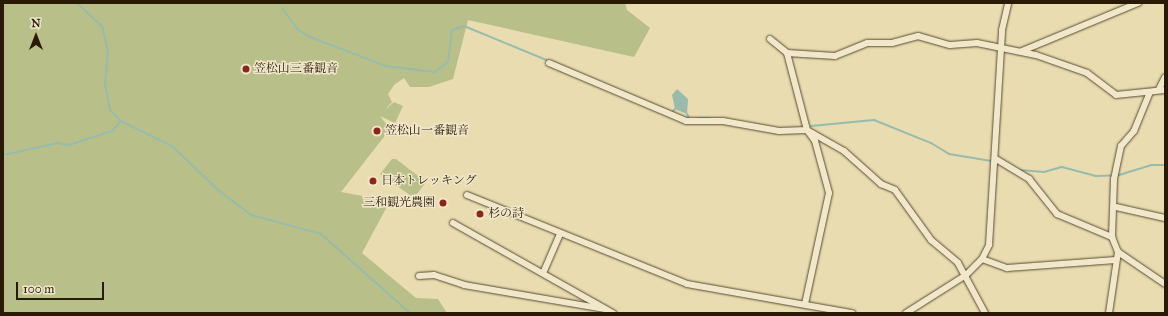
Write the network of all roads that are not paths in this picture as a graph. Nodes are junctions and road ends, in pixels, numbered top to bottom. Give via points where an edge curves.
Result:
1 (1008, 3) edge
2 (1138, 3) edge
3 (770, 39) dead end
4 (1000, 50) junction
5 (1022, 51) junction
6 (787, 53) junction
7 (549, 63) dead end
8 (1165, 77) edge
9 (1162, 89) edge
10 (1150, 92) junction
11 (807, 130) junction
12 (996, 159) junction
13 (467, 195) dead end
14 (1116, 207) junction
15 (1165, 218) edge
16 (453, 223) dead end
17 (560, 234) junction
18 (1112, 237) junction
19 (1118, 252) junction
20 (982, 259) junction
21 (1116, 260) junction
22 (544, 271) junction
23 (966, 275) junction
24 (419, 276) dead end
25 (1165, 284) edge
26 (803, 305) junction
27 (605, 309) junction
28 (613, 313) edge
29 (798, 313) edge
30 (852, 313) edge
31 (906, 313) edge
32 (985, 313) edge
33 (1109, 313) edge

1 - 4 street
2 - 5 street
3 - 6 street
4 - 5 street
4 - 6 street via 977,43 950,45 918,36 892,43 868,43 835,56
4 - 12 street
5 - 10 street via 1087,73 1116,95
6 - 11 street
7 - 11 street via 686,121 723,121 779,131
8 - 9 street
9 - 10 street
10 - 14 street via 1134,131 1121,146 1114,179
11 - 23 street via 844,151 881,184 895,190 931,240 958,263
11 - 26 street via 815,141 829,193
12 - 18 street via 1029,178 1057,214
12 - 20 street via 992,227
13 - 17 street
14 - 15 street
14 - 18 street
16 - 22 street
17 - 22 street
17 - 26 street via 687,284
18 - 19 street
19 - 21 street
19 - 25 street
20 - 21 street via 1007,268
20 - 23 street
21 - 33 street
22 - 27 street
23 - 31 street
23 - 32 street
24 - 27 street via 434,274 464,285
26 - 29 street
26 - 30 street
27 - 28 street

